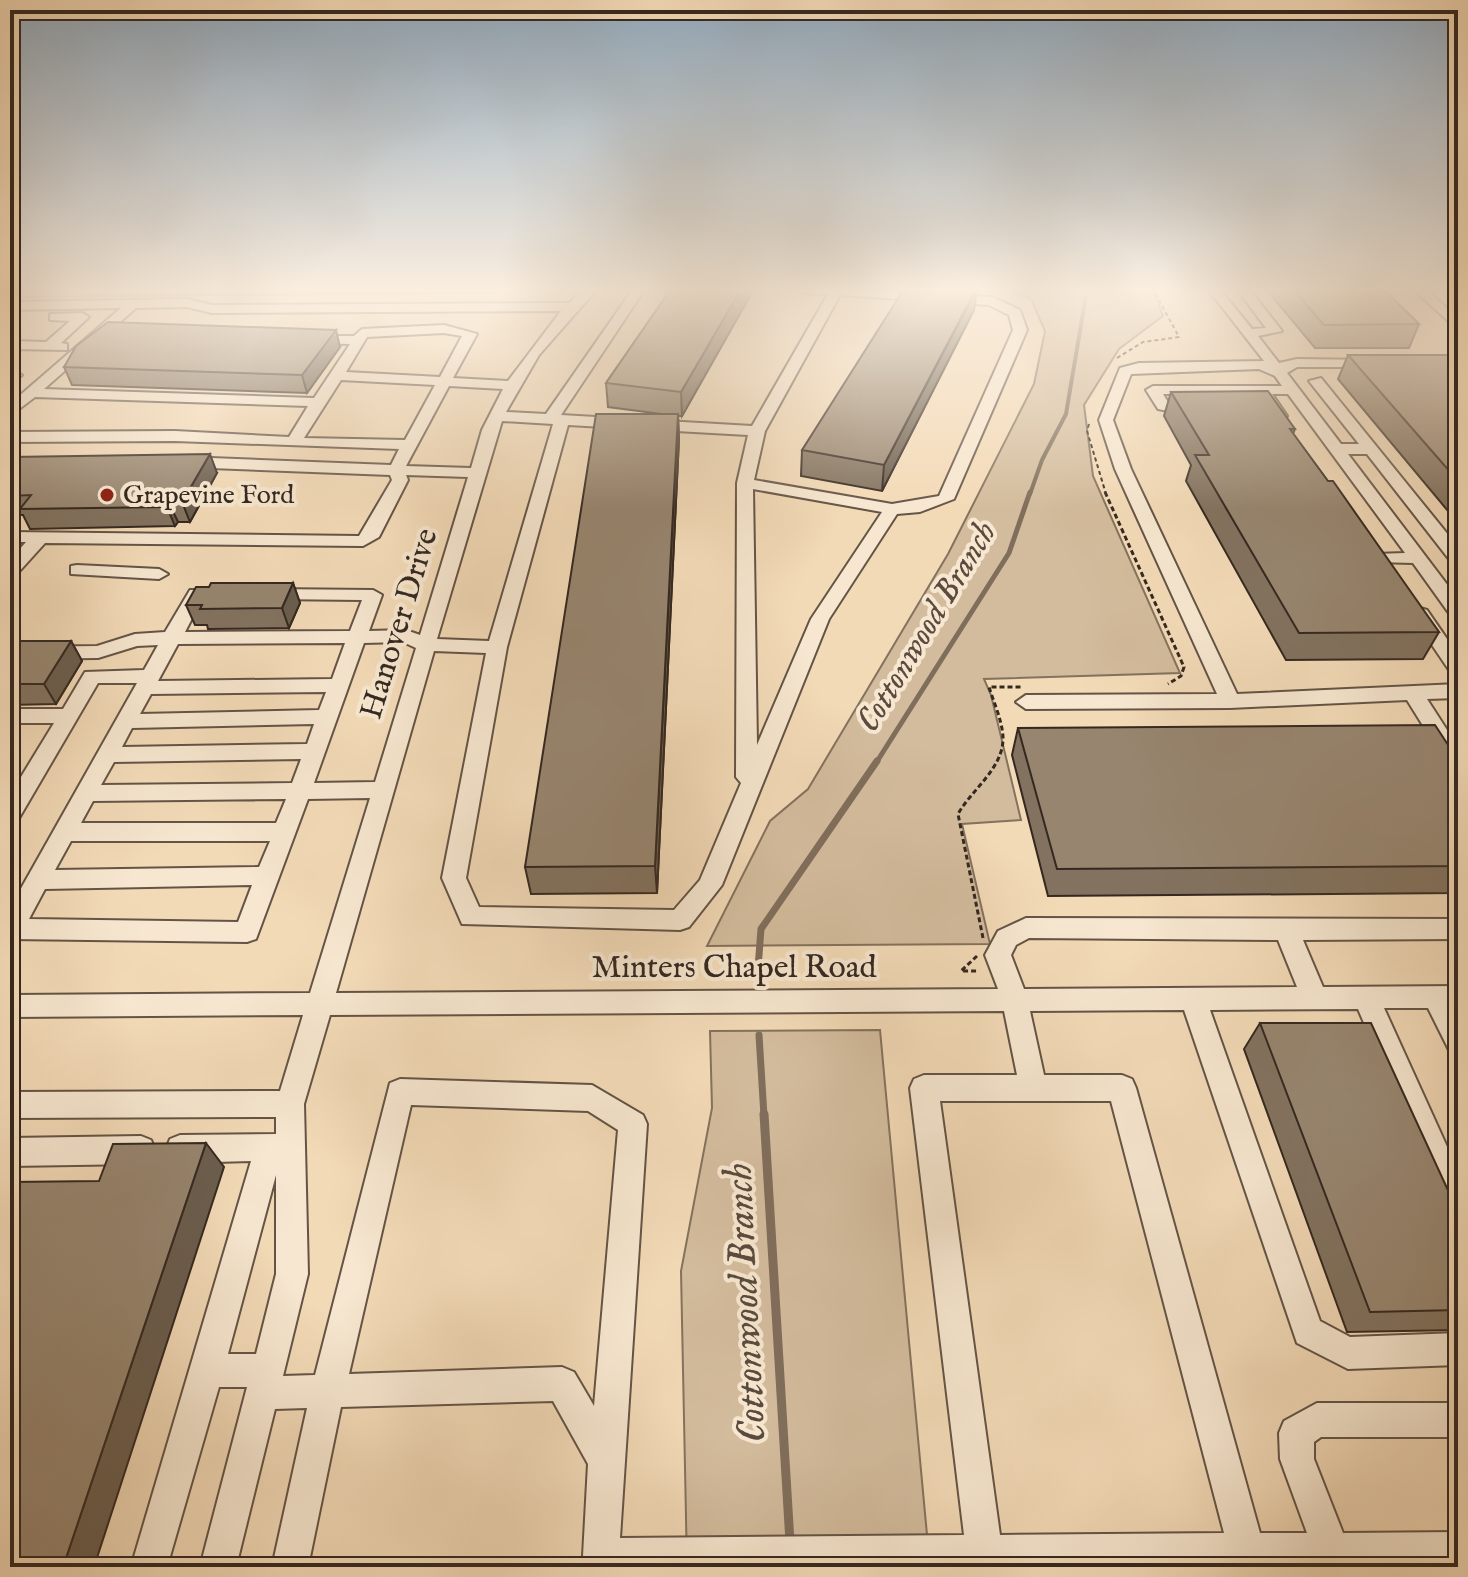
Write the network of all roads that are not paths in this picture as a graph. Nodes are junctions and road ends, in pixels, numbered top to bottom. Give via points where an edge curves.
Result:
1 (66, 363) edge
2 (345, 363) edge
3 (454, 363) edge
4 (526, 363) edge
5 (586, 363) edge
6 (796, 363) edge
7 (1006, 363) edge
8 (1271, 363) edge
9 (1385, 363) edge
10 (1280, 373) junction
11 (337, 376) junction
12 (444, 381) junction
13 (1316, 381) dead end
14 (511, 385) junction
15 (1261, 390) junction
16 (1291, 390) junction
17 (32, 392) junction
18 (318, 402) junction
19 (1274, 406) junction
20 (10, 412) edge
21 (496, 416) junction
22 (557, 420) junction
23 (757, 431) junction
24 (1291, 431) edge
25 (10, 437) edge
26 (294, 442) junction
27 (410, 445) junction
28 (1336, 449) junction
29 (1371, 449) junction
30 (172, 462) edge
31 (396, 470) junction
32 (476, 473) junction
33 (745, 483) junction
34 (892, 509) junction
35 (10, 537) edge
36 (40, 538) junction
37 (1380, 557) edge
38 (1419, 560) junction
39 (1458, 560) edge
40 (77, 570) dead end
41 (10, 571) edge
42 (159, 574) dead end
43 (1407, 595) edge
44 (1458, 612) edge
45 (357, 637) junction
46 (172, 638) junction
47 (425, 645) junction
48 (497, 647) junction
49 (10, 653) edge
50 (1458, 669) edge
51 (147, 682) junction
52 (340, 685) junction
53 (1458, 691) edge
54 (1413, 693) junction
55 (1030, 695) road end
56 (1230, 701) junction
57 (10, 716) edge
58 (69, 716) junction
59 (328, 717) junction
60 (126, 721) junction
61 (316, 751) junction
62 (107, 755) junction
63 (1458, 764) edge
64 (747, 788) junction
65 (382, 790) junction
66 (302, 791) junction
67 (86, 793) junction
68 (10, 814) edge
69 (64, 832) junction
70 (286, 832) junction
71 (269, 876) junction
72 (38, 880) junction
73 (11, 929) edge
74 (1458, 929) edge
75 (1286, 930) junction
76 (1446, 997) edge
77 (1315, 998) junction
78 (1366, 998) junction
79 (1193, 999) junction
80 (1015, 1000) junction
81 (318, 1004) junction
82 (10, 1006) edge
83 (1458, 1042) edge
84 (1033, 1088) junction
85 (290, 1104) junction
86 (10, 1105) edge
87 (280, 1148) junction
88 (10, 1152) edge
89 (1458, 1205) edge
90 (1458, 1349) edge
91 (207, 1371) junction
92 (265, 1381) junction
93 (328, 1391) junction
94 (1458, 1420) edge
95 (606, 1461) junction
96 (1458, 1550) edge
97 (985, 1560) edge
98 (1249, 1560) edge
99 (1336, 1560) edge
100 (601, 1561) edge
101 (149, 1567) edge
102 (218, 1567) edge
103 (290, 1567) edge

1 - 17 street
2 - 11 street
3 - 12 street
4 - 14 street, Hanover Drive
5 - 22 street
6 - 23 street
7 - 34 street via 946,499
8 - 10 street
9 - 10 street via 1297,363 1285,365
10 - 16 street
10 - 56 street via 1261,365 1139,367 1125,371 1106,420 1123,469
11 - 12 street
11 - 18 street
12 - 14 street
12 - 27 street
13 - 29 street
14 - 21 street, Hanover Drive
15 - 16 street
15 - 19 street
15 - 19 street via 1153,390 1163,406
16 - 28 street
17 - 18 street
17 - 20 street
18 - 26 street
19 - 24 street
21 - 22 street
21 - 32 street, Hanover Drive
22 - 23 street
22 - 48 street
23 - 33 street
25 - 26 street
26 - 27 street
27 - 31 street
28 - 29 street
28 - 38 street
29 - 39 street
30 - 31 street
31 - 32 street
31 - 36 street via 400,480 363,541
32 - 47 street, Hanover Drive
33 - 34 street
33 - 64 street
34 - 64 street via 820,619
35 - 36 street
36 - 41 street
37 - 38 street
38 - 39 street
38 - 44 street
40 - 42 street
43 - 50 street
45 - 46 street
45 - 46 street via 373,595 196,594
45 - 47 street via 406,636
45 - 52 street
46 - 49 street via 135,640 98,652
46 - 51 street
47 - 48 street
47 - 65 street, Hanover Drive
48 - 64 street via 454,878 471,917 680,920 710,885
51 - 52 street
51 - 58 street via 92,677
51 - 60 street
52 - 59 street
53 - 54 street
54 - 56 street
54 - 63 street
55 - 56 street
57 - 58 street
58 - 68 street
59 - 60 street
59 - 61 street
60 - 62 street
61 - 62 street
61 - 66 street
62 - 67 street
65 - 66 street
65 - 81 street, Hanover Drive
66 - 67 street
66 - 70 street
67 - 69 street
69 - 70 street
69 - 72 street
70 - 71 street
71 - 72 street
71 - 73 street via 247,932
72 - 73 street
74 - 75 street
75 - 77 street
75 - 80 street via 1026,928 1007,938 998,955
76 - 78 street, Minters Chapel Road
76 - 83 street
77 - 78 street, Minters Chapel Road
77 - 79 street, Minters Chapel Road
78 - 89 street
79 - 80 street, Minters Chapel Road
79 - 90 street via 1308,1332 1348,1353
80 - 81 street, Minters Chapel Road
80 - 84 street
81 - 82 street, Minters Chapel Road
81 - 85 street, Hanover Drive
84 - 97 street via 924,1088
84 - 98 street via 1122,1088
85 - 86 street
85 - 87 street, Hanover Drive
87 - 88 street
87 - 91 street
87 - 92 street, Hanover Drive via 292,1274
91 - 92 street
91 - 101 street
92 - 93 street
92 - 102 street, Hanover Drive
93 - 95 street via 562,1384
93 - 95 street via 400,1092 592,1098 633,1124
93 - 103 street
94 - 99 street via 1317,1420 1296,1433 1297,1459
95 - 100 street
96 - 99 street
97 - 98 street
97 - 100 street via 866,1553
98 - 99 street

